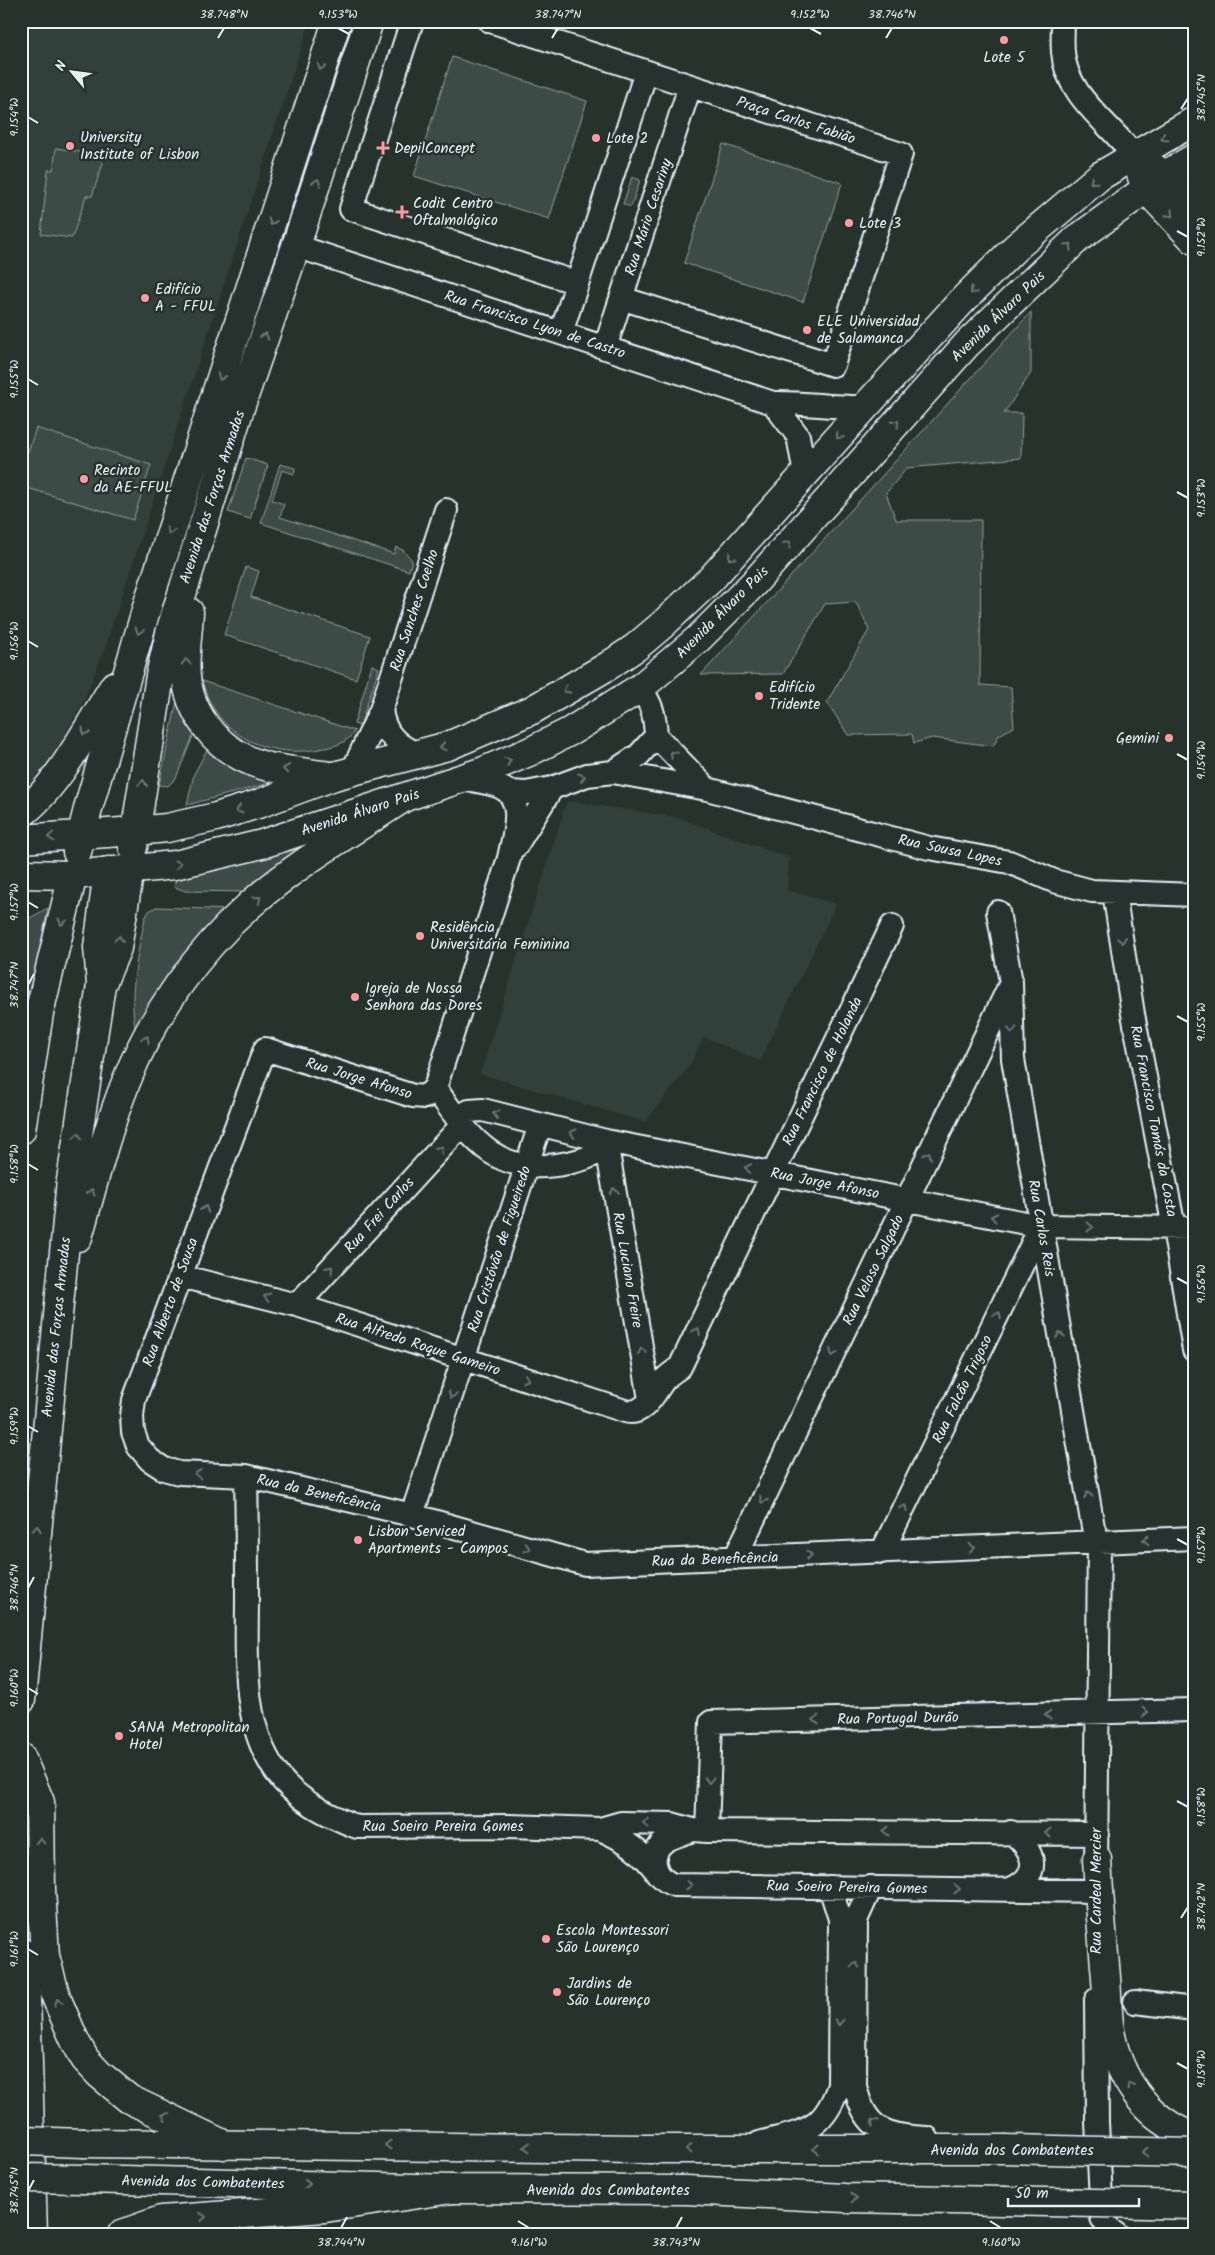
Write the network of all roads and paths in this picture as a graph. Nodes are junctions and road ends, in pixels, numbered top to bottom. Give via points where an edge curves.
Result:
1 (337, 21) edge
2 (369, 21) edge
3 (412, 21) edge
4 (490, 21) edge
5 (1063, 21) edge
6 (646, 72) junction
7 (690, 86) junction
8 (1194, 121) edge
9 (1134, 156) junction
10 (1194, 158) edge
11 (1156, 182) junction
12 (1194, 208) edge
13 (1194, 240) edge
14 (296, 246) junction
15 (577, 283) junction
16 (621, 298) junction
17 (561, 333) junction
18 (605, 348) junction
19 (773, 403) junction
20 (865, 407) junction
21 (805, 474) junction
22 (446, 510) dead end
23 (190, 566) junction
24 (130, 662) junction
25 (608, 666) junction
26 (640, 688) junction
27 (382, 710) junction
28 (656, 736) junction
29 (417, 754) junction
30 (613, 772) junction
31 (344, 773) junction
32 (462, 778) junction
33 (552, 788) junction
34 (707, 789) junction
35 (510, 792) junction
36 (403, 798) junction
37 (21, 814) edge
38 (136, 831) junction
39 (81, 835) junction
40 (21, 839) edge
41 (509, 858) junction
42 (119, 870) junction
43 (21, 874) edge
44 (73, 874) junction
45 (1114, 892) junction
46 (1194, 895) edge
47 (998, 912) dead end
48 (892, 926) dead end
49 (1011, 982) junction
50 (265, 1049) joint
51 (435, 1088) junction
52 (540, 1124) junction
53 (462, 1125) junction
54 (21, 1130) edge
55 (606, 1141) junction
56 (526, 1166) junction
57 (773, 1173) junction
58 (907, 1199) junction
59 (1041, 1226) junction
60 (1184, 1228) edge
61 (180, 1276) junction
62 (297, 1305) junction
63 (58, 1306) junction
64 (1194, 1350) edge
65 (464, 1358) junction
66 (650, 1399) junction
67 (246, 1476) junction
68 (412, 1516) junction
69 (1194, 1538) edge
70 (1098, 1543) junction
71 (882, 1552) junction
72 (735, 1558) junction
73 (21, 1700) edge
74 (1194, 1710) edge
75 (1097, 1714) junction
76 (21, 1757) edge
77 (600, 1829) junction
78 (700, 1830) junction
79 (1011, 1832) junction
80 (1097, 1846) junction
81 (658, 1874) junction
82 (830, 1887) junction
83 (871, 1888) junction
84 (1011, 1889) junction
85 (1096, 1891) junction
86 (21, 1952) edge
87 (1135, 2002) dead end
88 (1194, 2009) edge
89 (1194, 2138) edge
90 (21, 2141) edge
91 (225, 2145) junction
92 (738, 2148) junction
93 (1004, 2149) junction
94 (1194, 2153) edge
95 (21, 2178) edge
96 (452, 2189) junction
97 (1194, 2205) edge
98 (33, 2234) edge
99 (122, 2234) edge
100 (1116, 2234) edge

1 -> 24 main road, Avenida das Forças Armadas
14 -> 2 main road, Avenida das Forças Armadas
3 - 15 street via 351,209
4 - 6 street, Praça Carlos Fabião
5 - 9 street via 1063,54 1070,80 1084,101 1122,139
6 - 7 street, Praça Carlos Fabião
6 - 15 street
7 - 16 street, Rua Mário Cesariny
7 - 16 street, Praça Carlos Fabião via 901,154 833,365
8 -> 9 main road, Avenida Álvaro Pais
9 - 11 main road
9 -> 20 main road, Avenida Álvaro Pais via 1100,176 1016,248 961,302
10 - 11 main road, Avenida Álvaro Pais
11 - 12 main road
11 -> 13 main road
26 -> 11 main road, Avenida Álvaro Pais via 698,639 754,583 967,344 1077,239
14 - 17 street, Rua Francisco Lyon de Castro
23 -> 14 main road, Avenida das Forças Armadas
15 - 17 street
16 - 18 street, Rua Mário Cesariny
17 - 18 street, Rua Francisco Lyon de Castro
18 - 19 street, Rua Francisco Lyon de Castro
19 - 20 street, Rua Francisco Lyon de Castro
19 - 21 street via 798,436
20 -> 21 main road, Avenida Álvaro Pais
21 -> 25 main road, Avenida Álvaro Pais via 689,601 636,647
22 - 27 street, Rua Sanches Coelho
31 -> 23 main road via 270,767 242,757 213,736 194,708 186,677
38 -> 23 main road, Avenida das Forças Armadas via 160,676 170,629
24 -> 37 main road via 59,773
24 - 39 main road, Avenida das Forças Armadas
25 - 26 main road
25 -> 29 main road, Avenida Álvaro Pais via 532,710 448,746
26 - 28 street via 656,716
32 -> 26 main road, Avenida Álvaro Pais via 511,760 571,731
27 - 29 street via 388,733 405,749
27 - 31 street, Rua Sanches Coelho
28 - 30 street via 639,755
34 -> 28 street
29 - 31 main road, Avenida Álvaro Pais
33 -> 30 street, Rua Sousa Lopes via 587,776
30 - 34 street, Rua Sousa Lopes
31 -> 38 main road, Avenida Álvaro Pais via 216,817
32 - 35 street via 500,786
32 - 36 main road, Avenida Álvaro Pais
33 - 35 street, Rua Sousa Lopes via 526,793
33 - 41 street
34 - 45 street, Rua Sousa Lopes via 929,848 1009,862 1092,891
35 - 41 street via 516,808 516,824
42 -> 36 main road, Avenida Álvaro Pais via 174,865 262,844
63 -> 36 main road via 126,1081 171,997 204,953 252,904 285,877
38 - 39 main road, Avenida Álvaro Pais
38 - 42 main road, Avenida das Forças Armadas
39 -> 40 main road, Avenida Álvaro Pais
39 - 42 main road, Avenida das Forças Armadas via 98,842 108,860
39 - 44 main road, Avenida das Forças Armadas
41 - 51 street
42 - 44 main road, Avenida Álvaro Pais
63 -> 42 main road, Avenida das Forças Armadas via 71,1180 101,985 117,948
43 - 44 main road, Avenida Álvaro Pais
44 -> 54 main road, Avenida das Forças Armadas via 40,1013
45 - 46 street, Rua Sousa Lopes
45 -> 60 street, Rua Francisco Tomás da Costa via 1133,1014
47 - 49 street, Rua Carlos Reis
48 - 57 street, Rua Francisco de Holanda
58 -> 49 street, Rua Veloso Salgado
49 -> 59 street, Rua Carlos Reis via 1012,1060
50 - 51 street, Rua Jorge Afonso via 412,1096 425,1097
61 -> 50 street, Rua Alberto de Sousa
51 - 53 street, Rua Jorge Afonso
52 -> 53 street, Rua Frei Carlos via 477,1110 464,1114
55 -> 52 street, Rua Jorge Afonso
52 - 56 street, Rua Cristóvão de Figueiredo
53 - 56 street, Rua Jorge Afonso via 470,1137 493,1153
62 -> 53 street, Rua Frei Carlos
55 - 56 street, Rua Jorge Afonso via 600,1150 585,1159 549,1167
57 -> 55 street, Rua Jorge Afonso
66 -> 55 street, Rua Luciano Freire
56 - 65 street, Rua Cristóvão de Figueiredo
57 - 58 street, Rua Jorge Afonso
66 -> 57 street, Rua Francisco de Holanda via 666,1378 680,1367
59 -> 58 street, Rua Jorge Afonso
58 -> 72 street, Rua Veloso Salgado
59 -> 60 street, Rua Jorge Afonso
70 -> 59 street, Rua Carlos Reis
71 -> 59 street, Rua Falcão Trigoso
60 - 64 street, Rua Francisco Tomás da Costa
62 -> 61 street, Rua Alfredo Roque Gameiro
67 -> 61 street, Rua Alberto de Sousa via 179,1473 164,1468 150,1460 138,1446 133,1432 134,1400
62 - 65 street, Rua Alfredo Roque Gameiro
73 -> 63 main road, Avenida das Forças Armadas
65 -> 66 street, Rua Alfredo Roque Gameiro via 630,1412 643,1408
65 -> 68 street, Rua Cristóvão de Figueiredo
67 - 68 street, Rua da Beneficência
67 - 77 street, Rua Soeiro Pereira Gomes via 247,1654 252,1714 262,1745 276,1771 293,1790 334,1818 356,1827
68 -> 72 street, Rua da Beneficência via 585,1564
69 -> 70 street, Rua da Beneficência
71 -> 70 street, Rua da Beneficência
70 - 75 street, Rua Cardeal Mercier
72 -> 71 street, Rua da Beneficência
75 -> 74 street, Rua Portugal Durão
75 -> 78 street, Rua Portugal Durão via 711,1722
75 - 80 street, Rua Cardeal Mercier
91 -> 76 main road via 129,2098 85,2058 65,2022 47,1962 41,1890 40,1802
78 -> 77 street, Rua Soeiro Pereira Gomes via 672,1824 621,1823
77 - 81 street, Rua Soeiro Pereira Gomes via 634,1847
79 -> 78 street, Rua Soeiro Pereira Gomes
78 - 81 street, Rua Soeiro Pereira Gomes via 666,1840 657,1853
80 -> 79 street, Rua Soeiro Pereira Gomes
79 - 84 street via 1028,1849 1032,1868 1021,1885
80 - 85 street, Rua Cardeal Mercier
89 -> 80 main road via 1168,2124 1139,2100 1121,2068 1109,2024
81 -> 82 street, Rua Soeiro Pereira Gomes via 664,1882 674,1885
82 - 83 street, Rua Soeiro Pereira Gomes
82 -> 92 street via 840,1919 839,2085 833,2104 819,2122 806,2131
83 -> 84 street, Rua Soeiro Pereira Gomes
93 -> 83 street via 956,2139 891,2134 871,2121 859,2104 855,2086 856,1920
84 - 85 street, Rua Soeiro Pereira Gomes
85 - 100 street, Rua Cardeal Mercier via 1097,2122 1102,2218
86 - 98 main road via 25,1961
87 - 88 street
90 - 91 main road, Avenida dos Combatentes, bridge
92 -> 91 main road, Avenida dos Combatentes
93 -> 92 main road, Avenida dos Combatentes
94 -> 93 main road, Avenida dos Combatentes, bridge
95 -> 96 main road, Avenida dos Combatentes, bridge
96 -> 97 main road, Avenida dos Combatentes, bridge via 686,2190 845,2198
99 -> 96 main road via 161,2220 325,2208

